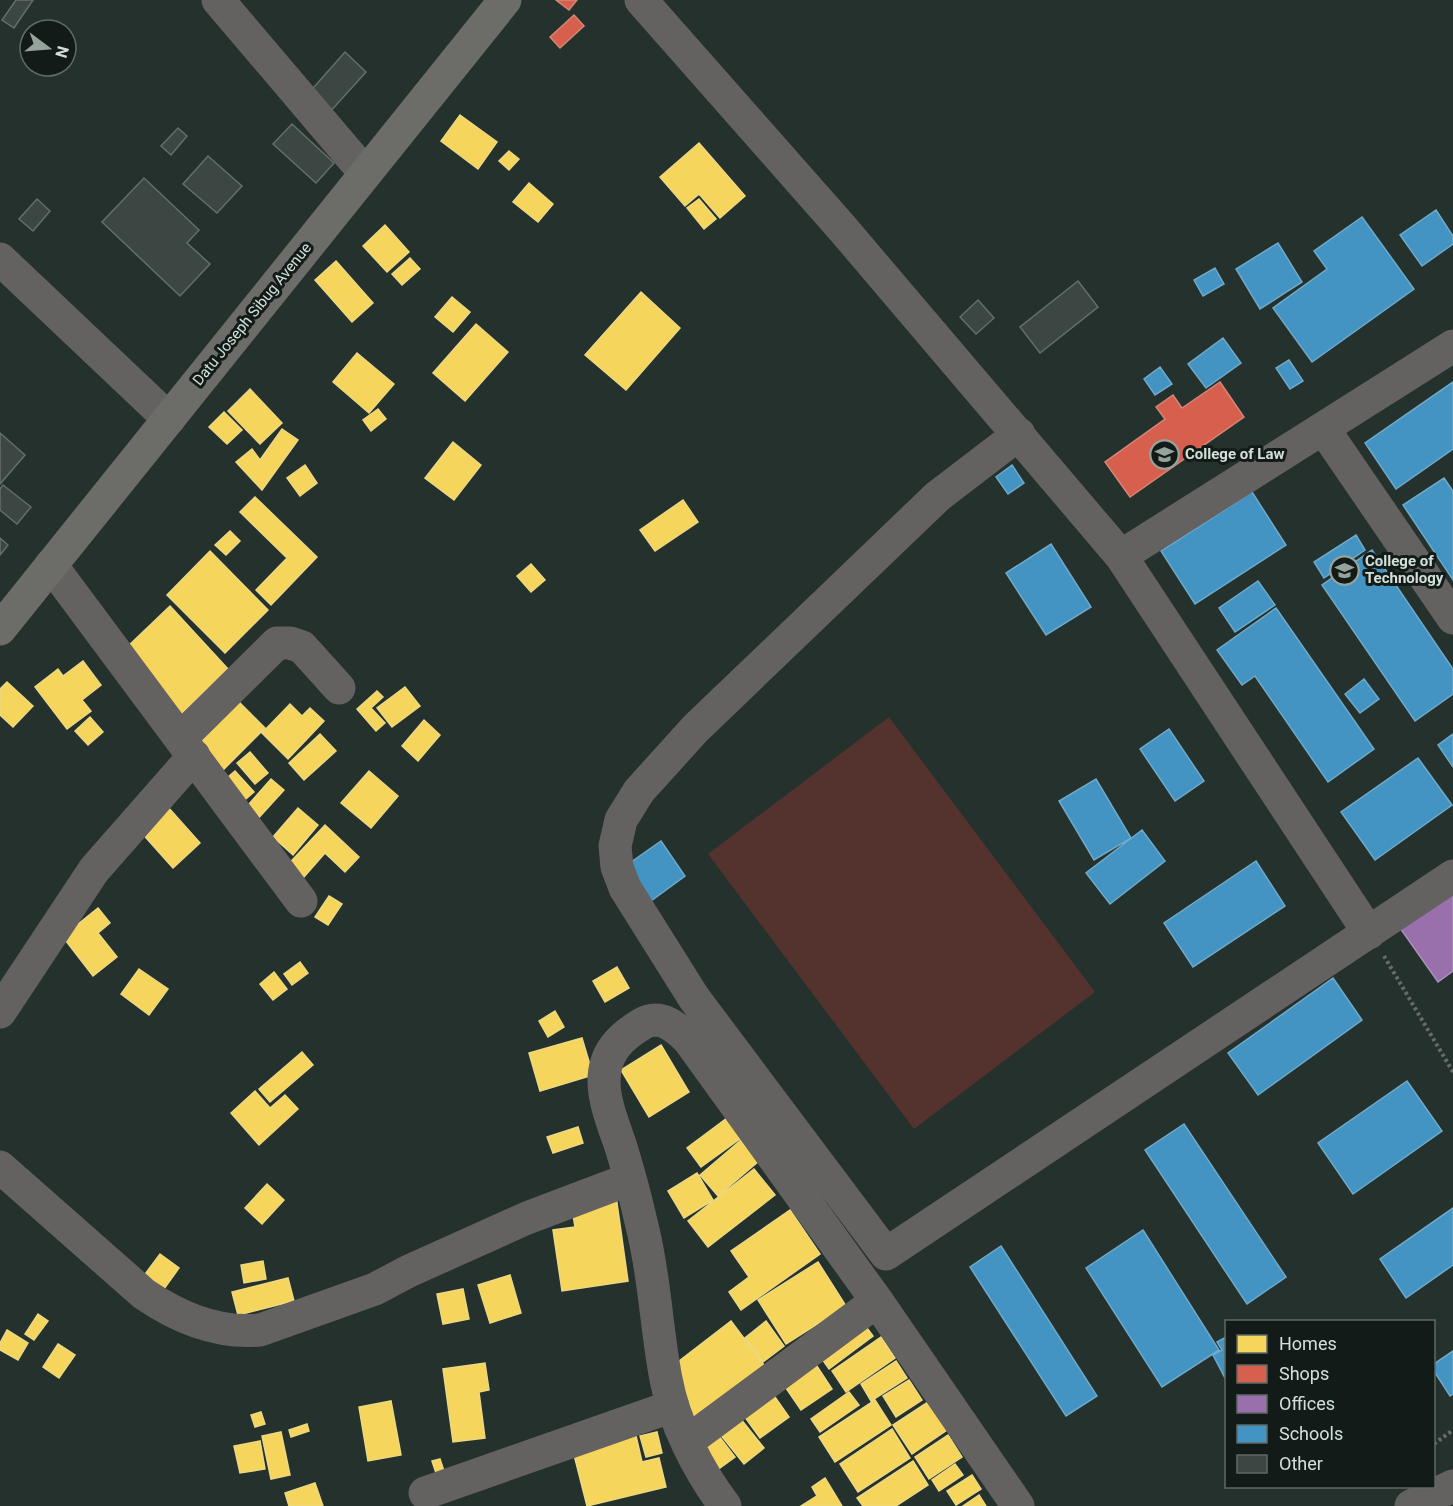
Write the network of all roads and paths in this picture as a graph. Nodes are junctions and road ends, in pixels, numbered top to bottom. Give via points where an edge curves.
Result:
1 (218, 0) edge
2 (506, 0) edge
3 (641, 0) edge
4 (365, 173) junction
5 (0, 259) edge
6 (1453, 346) edge
7 (169, 419) junction
8 (1010, 424) junction
9 (1323, 428) junction
10 (1122, 556) junction
11 (51, 565) junction
12 (1453, 618) edge
13 (0, 629) edge
14 (339, 688) dead end
15 (188, 747) junction
16 (1453, 876) edge
17 (301, 901) dead end
18 (1369, 933) junction
19 (0, 1012) edge
20 (1453, 1072) edge
21 (0, 1167) edge
22 (630, 1179) junction
23 (877, 1301) junction
24 (673, 1406) junction
25 (1453, 1430) edge
26 (687, 1441) junction
27 (1435, 1443) edge
28 (1453, 1486) edge
29 (425, 1493) dead end
30 (725, 1506) edge
31 (1018, 1506) edge
32 (1411, 1506) edge

1 - 4 street
2 - 4 main road, Datu Joseph Sibug Avenue
3 - 8 street
4 - 7 main road, Datu Joseph Sibug Avenue
5 - 7 street
6 - 9 street
7 - 11 main road, Datu Joseph Sibug Avenue
8 - 10 street
8 - 18 street via 695,729 639,791 621,820 615,846 625,888 694,998 886,1254
9 - 10 street
9 - 12 street
10 - 18 street
11 - 13 main road, Datu Joseph Sibug Avenue
11 - 15 street
14 - 15 street via 302,647 278,643
15 - 17 street
15 - 19 street via 94,870
16 - 18 street
18 - 20 path
21 - 22 street via 144,1294 195,1321 245,1331 260,1330 375,1289 527,1218
22 - 23 street via 606,1098 606,1065 612,1049 626,1033 648,1021 663,1021 689,1041
22 - 24 street via 651,1272
23 - 26 street
23 - 31 street
24 - 26 street
24 - 29 street
25 - 27 path
26 - 30 street
28 - 32 street

